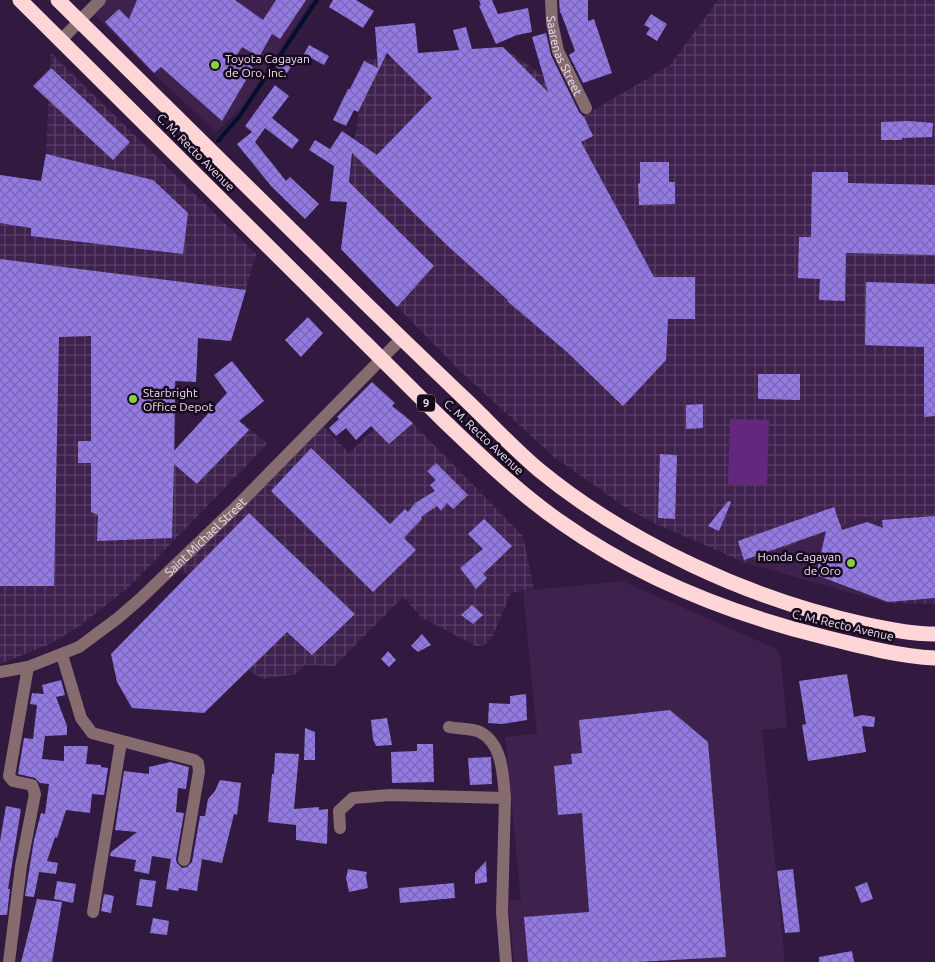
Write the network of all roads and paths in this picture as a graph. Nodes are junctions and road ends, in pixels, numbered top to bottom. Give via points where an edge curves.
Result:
1 (20, 0) edge
2 (58, 0) edge
3 (100, 0) edge
4 (551, 0) edge
5 (79, 21) junction
6 (61, 40) junction
7 (586, 108) dead end
8 (402, 339) junction
9 (382, 358) junction
10 (935, 634) edge
11 (62, 655) junction
12 (935, 658) edge
13 (28, 667) junction
14 (0, 672) edge
15 (449, 727) dead end
16 (122, 742) junction
17 (505, 798) junction
18 (340, 828) dead end
19 (184, 860) dead end
20 (93, 912) dead end
21 (8, 962) edge
22 (506, 962) edge

1 - 6 highway, C. M. Recto Avenue / 9
2 - 5 highway, C. M. Recto Avenue / 9
3 - 5 street
4 - 7 street, Saarenas Street via 558,51
5 - 6 street
5 - 8 highway, C. M. Recto Avenue / 9
6 - 9 highway, C. M. Recto Avenue / 9
8 - 9 street, Saint Michael Street
8 - 10 highway, C. M. Recto Avenue / 9 via 537,468 573,496 638,536 707,571 793,606 893,630
9 - 11 street, Saint Michael Street via 250,494 140,599 89,641
9 - 12 highway, C. M. Recto Avenue / 9 via 442,419 523,493 562,523 637,569 731,610 789,628 871,648
11 - 13 street, Saint Michael Street
11 - 16 street via 87,728 96,736
13 - 14 street, Saint Michael Street
13 - 21 street via 9,776 12,781 32,785 35,794 20,866
15 - 17 street via 478,732 491,740 500,761
16 - 19 street via 198,763
16 - 20 street
17 - 18 street via 390,795 354,798 339,811
17 - 22 street via 502,912

